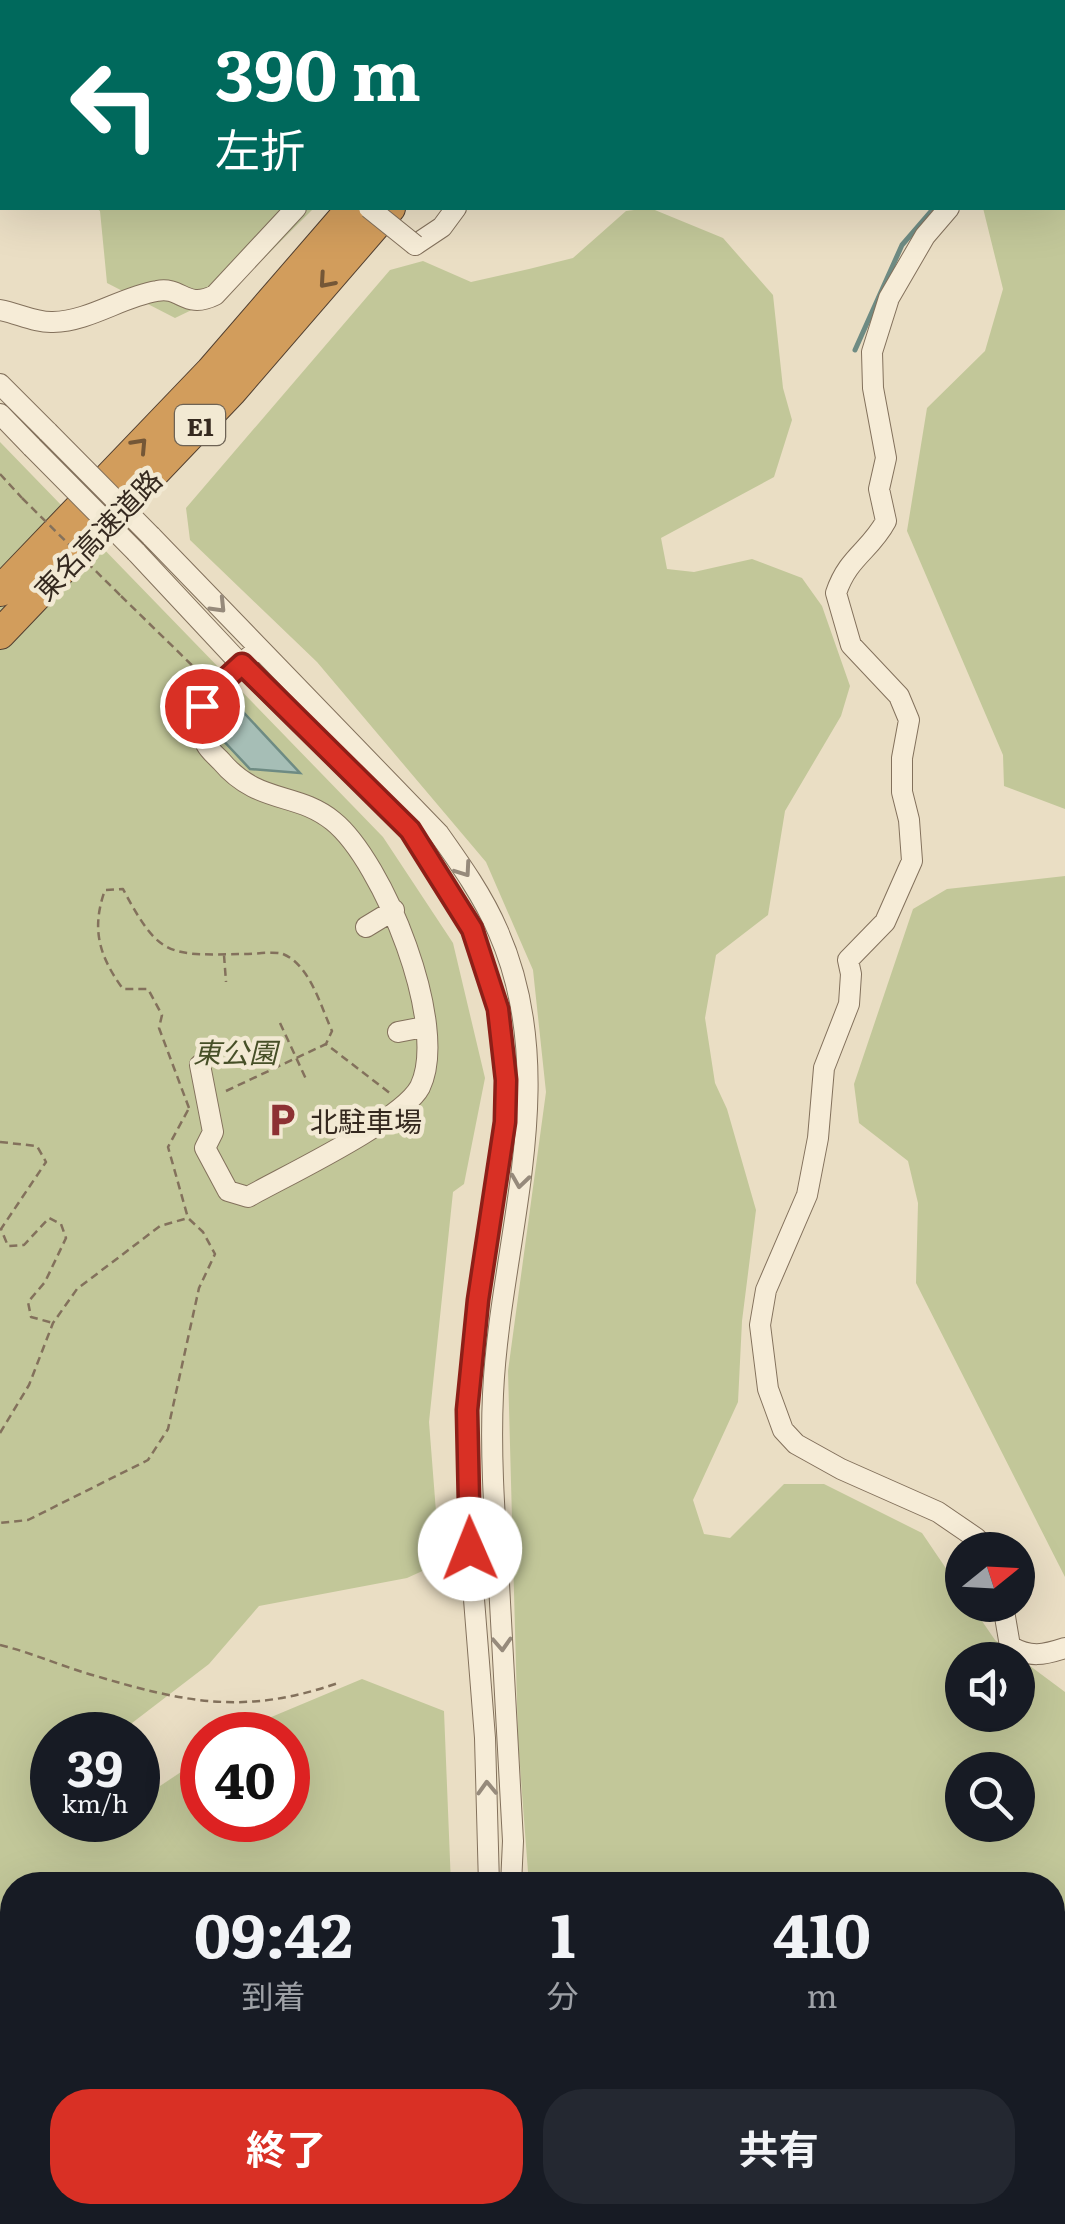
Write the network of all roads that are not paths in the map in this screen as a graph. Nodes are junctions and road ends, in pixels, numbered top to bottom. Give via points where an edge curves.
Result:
1 (294, 210) edge
2 (350, 210) edge
3 (372, 210) edge
4 (388, 210) edge
5 (455, 210) edge
6 (947, 210) edge
7 (0, 310) edge
8 (0, 384) edge
9 (5, 429) edge
10 (40, 440) junction
11 (0, 592) edge
12 (0, 634) edge
13 (259, 647) junction
14 (242, 664) junction
15 (394, 910) junction
16 (366, 927) dead end
17 (424, 1027) junction
18 (398, 1032) dead end
19 (200, 1065) dead end
20 (967, 1532) edge
21 (1006, 1622) edge
22 (1065, 1648) edge
23 (489, 1872) edge
24 (512, 1872) edge

1 - 7 street via 202,302 155,291 49,323
11 -> 2 highway, 東名高速道路 / E1 via 211,370
3 - 5 street, bridge via 414,245
4 -> 12 highway, 東名高速道路 / E1 via 231,392
6 - 20 street via 889,298 872,352 886,458 879,489 886,522 852,559 836,593 851,645 899,696 910,720 902,792 912,862 885,922 848,960 849,1004 824,1068 807,1194 766,1290 760,1325 768,1389 783,1430 796,1444
8 - 10 street
9 - 10 street
10 -> 13 street, bridge via 151,536
10 - 14 street, bridge
13 - 14 street
13 -> 24 street via 439,834 474,885 515,979 526,1043 528,1120 493,1394
14 - 15 street via 202,706 206,744 235,778 334,821
23 -> 14 street via 467,1410 505,1122 498,1009 472,929 410,830
15 - 16 street
15 - 17 street
17 - 18 street
17 - 19 street via 420,1086 396,1113 248,1197 228,1191 205,1148 220,1134
21 - 22 street via 1010,1646 1022,1653 1041,1656

